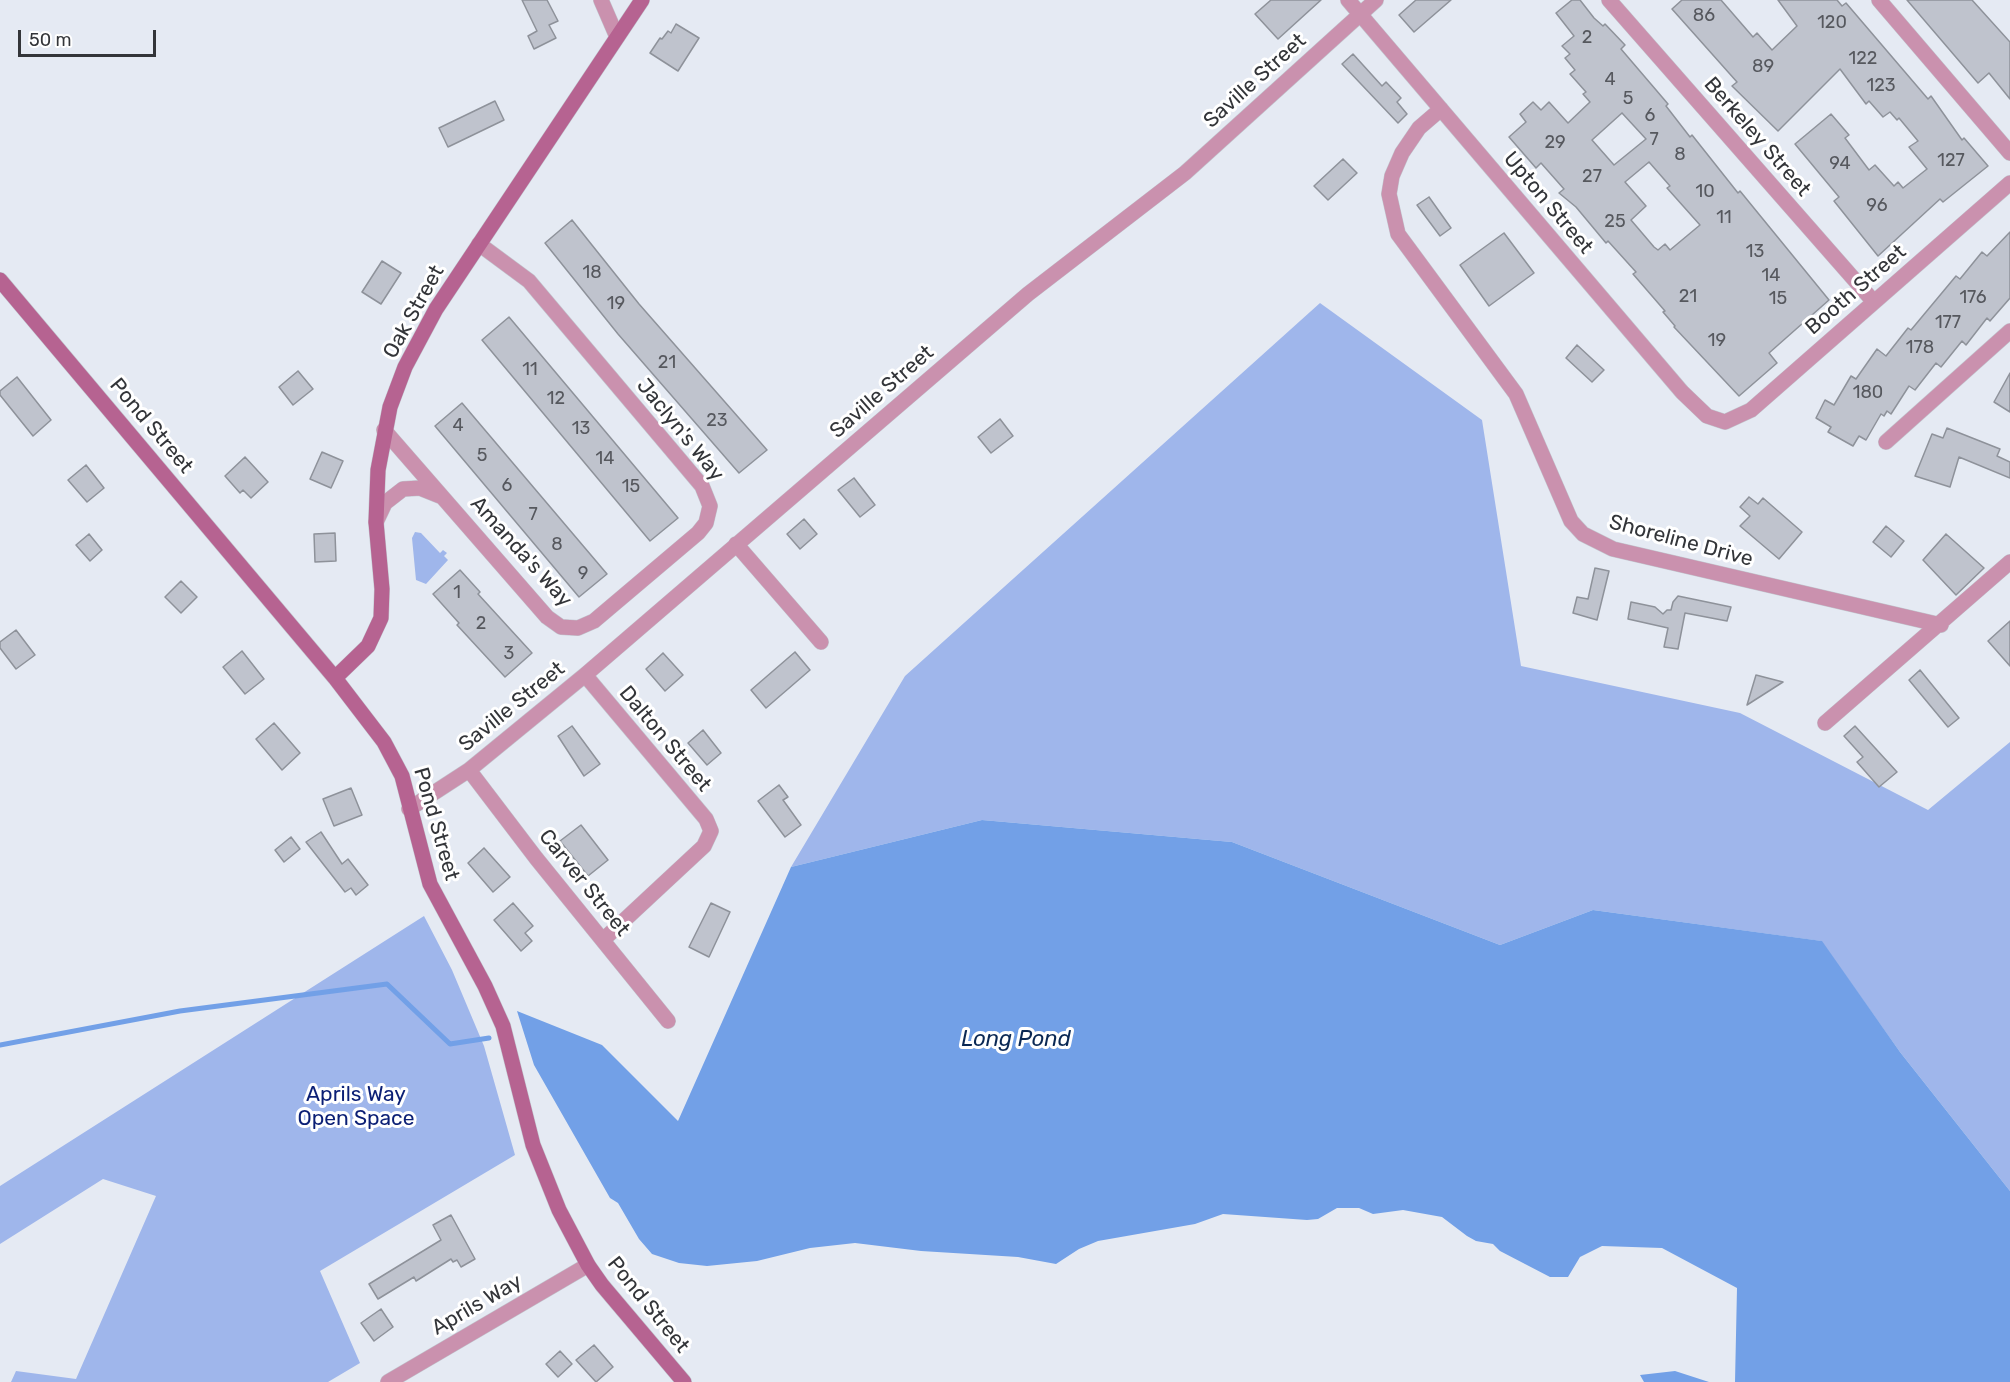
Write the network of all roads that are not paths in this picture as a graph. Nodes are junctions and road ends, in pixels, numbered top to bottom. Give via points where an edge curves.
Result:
1 (601, 0) edge
2 (642, 0) edge
3 (1348, 0) edge
4 (1376, 0) edge
5 (1609, 0) edge
6 (1879, 0) edge
7 (1360, 14) junction
8 (617, 37) junction
9 (1442, 109) junction
10 (2010, 153) edge
11 (2010, 183) edge
12 (479, 244) junction
13 (0, 280) edge
14 (1874, 302) junction
15 (2010, 332) edge
16 (1725, 422) joint
17 (384, 430) junction
18 (1886, 442) dead end
19 (444, 498) junction
20 (376, 522) junction
21 (736, 544) junction
22 (2010, 562) edge
23 (1941, 625) junction
24 (569, 629) joint
25 (821, 642) dead end
26 (585, 675) junction
27 (335, 678) junction
28 (1826, 723) dead end
29 (469, 770) junction
30 (410, 809) junction
31 (603, 940) junction
32 (668, 1022) dead end
33 (588, 1265) junction
34 (388, 1382) edge
35 (684, 1382) edge

1 - 8 street
2 - 8 street, Oak Street
3 - 7 street, Upton Street
4 - 7 street, Saville Street
5 - 14 street, Berkeley Street
6 - 10 street
7 - 9 street, Upton Street
7 - 21 street, Saville Street via 1185,172 1028,294
8 - 12 street, Oak Street
9 - 16 street, Upton Street via 1682,392 1707,416
9 - 23 street, Shoreline Drive via 1419,128 1392,176 1389,194 1398,234 1516,394 1571,521 1583,534 1613,549
11 - 14 street, Booth Street
12 - 17 street, Oak Street via 415,346
12 - 24 street, Jaclyn's Way via 515,268 535,288 709,497 709,515 702,530 590,624
13 - 27 street, Pond Street
14 - 16 street, Booth Street via 1751,410
15 - 18 street
17 - 19 street, Amanda's Way
17 - 20 street, Oak Street
19 - 20 street, Amanda's Way via 420,488 403,489 385,503
19 - 24 street, Amanda's Way via 550,620
20 - 27 street, Oak Street via 382,589 380,624 368,646
21 - 25 street
21 - 26 street, Saville Street
22 - 23 street
23 - 28 street
26 - 29 street, Saville Street
26 - 31 street, Dalton Street via 706,819 711,831 704,846
27 - 30 street, Pond Street via 397,764
29 - 30 street, Saville Street
29 - 31 street, Carver Street
30 - 33 street, Pond Street via 430,884 496,1009 537,1156
31 - 32 street, Carver Street
33 - 34 street, Aprils Way
33 - 35 street, Pond Street via 617,1306

